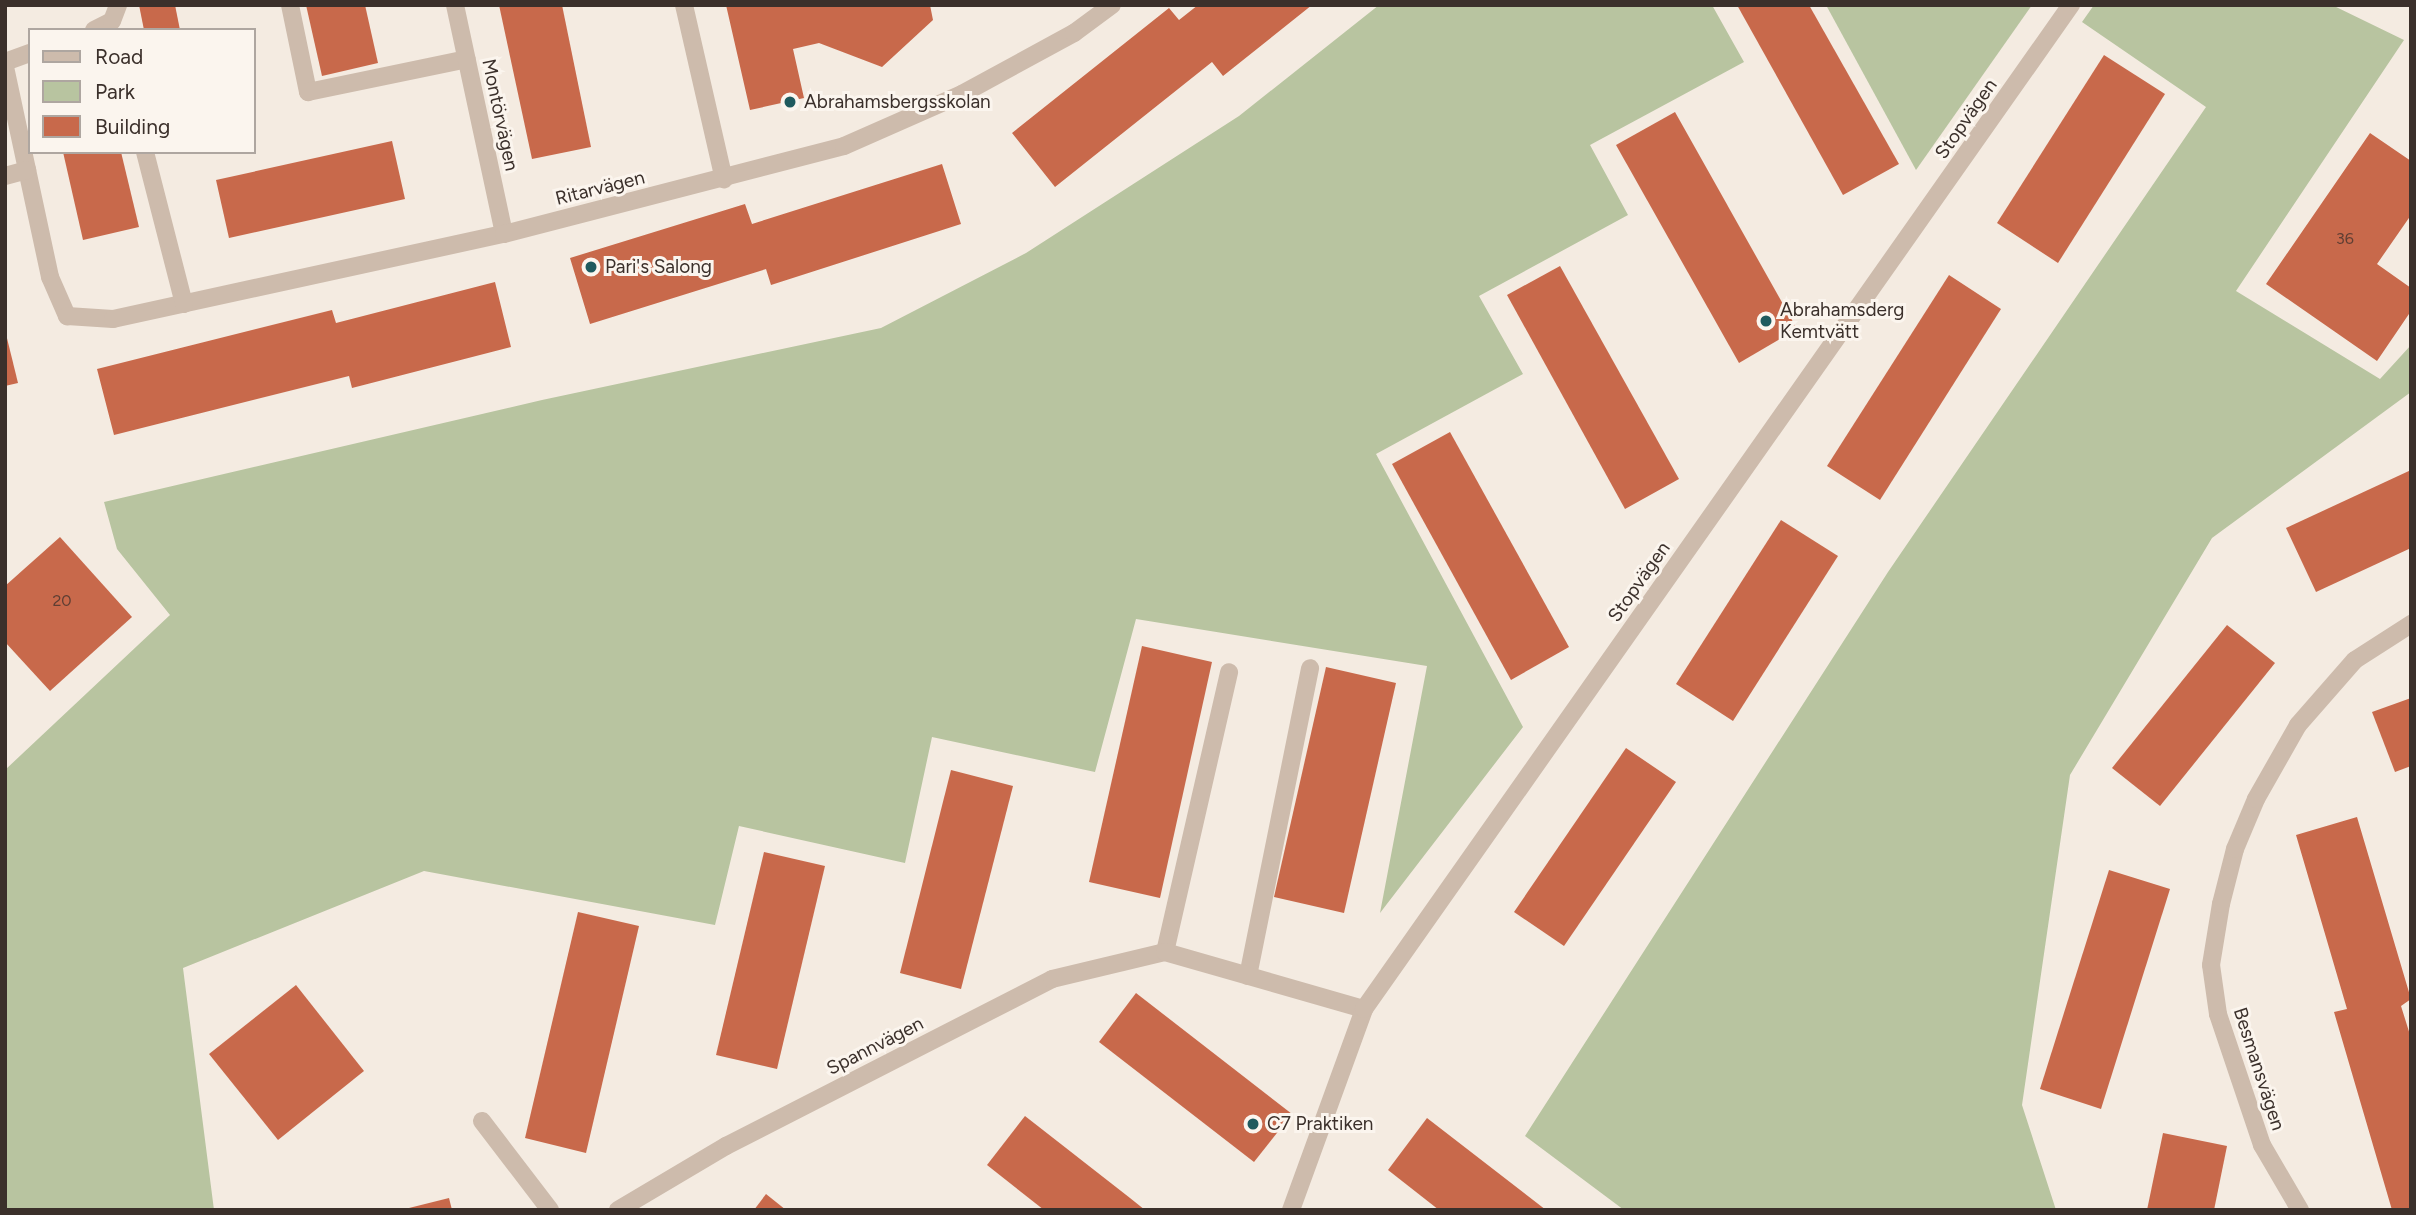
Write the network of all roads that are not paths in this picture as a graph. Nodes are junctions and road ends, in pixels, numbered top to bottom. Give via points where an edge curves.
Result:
1 (290, 5) edge
2 (455, 5) edge
3 (684, 5) edge
4 (1112, 5) edge
5 (2071, 5) edge
6 (115, 19) edge
7 (98, 28) edge
8 (28, 54) edge
9 (467, 59) junction
10 (5, 62) edge
11 (5, 67) edge
12 (146, 154) edge
13 (27, 170) junction
14 (5, 176) edge
15 (724, 179) junction
16 (504, 234) junction
17 (184, 304) junction
18 (2411, 624) edge
19 (1310, 668) dead end
20 (1229, 672) dead end
21 (1165, 952) junction
22 (1248, 976) junction
23 (1364, 1009) junction
24 (482, 1121) dead end
25 (550, 1210) edge
26 (618, 1210) edge
27 (1291, 1210) edge
28 (2300, 1210) edge

1 - 9 street via 308,92
2 - 9 street, Montörvägen
3 - 15 street
4 - 15 street, Ritarvägen via 1074,33 962,94 844,146
5 - 23 street, Stopvägen
6 - 7 street
8 - 10 street
9 - 16 street, Montörvägen
11 - 13 street
12 - 17 street
13 - 14 street
13 - 17 street, Ritarvägen via 50,277 68,316 113,319
15 - 16 street, Ritarvägen
16 - 17 street, Ritarvägen
18 - 28 street, Besmansvägen via 2356,660 2298,724 2256,799 2235,849 2221,904 2211,965 2218,1014 2262,1145
19 - 22 street
20 - 21 street
21 - 22 street, Spannvägen
21 - 26 street, Spannvägen via 1052,979 726,1146
22 - 23 street, Spannvägen
23 - 27 street, Stopvägen
24 - 25 street

